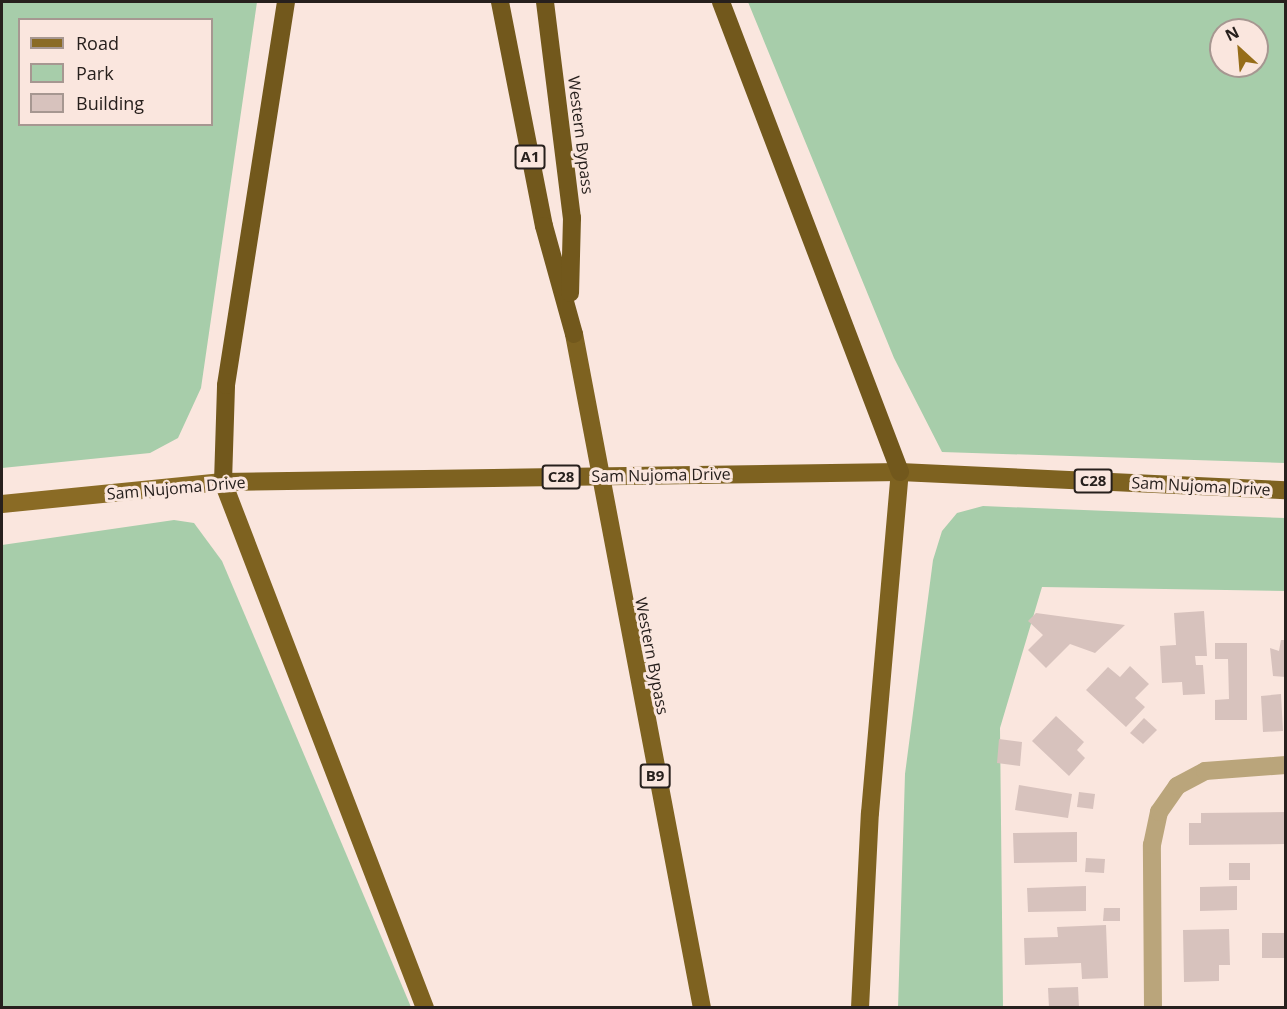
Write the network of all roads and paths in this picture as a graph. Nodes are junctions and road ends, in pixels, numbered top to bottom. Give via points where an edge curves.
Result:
1 (286, 2) edge
2 (500, 2) edge
3 (545, 2) edge
4 (721, 2) edge
5 (570, 310) junction
6 (574, 334) joint
7 (900, 472) junction
8 (223, 482) junction
9 (1286, 490) edge
10 (2, 504) edge
11 (1286, 765) edge
12 (425, 1008) edge
13 (702, 1008) edge
14 (860, 1008) edge
15 (1153, 1008) edge

1 - 8 highway via 226,385
2 - 5 highway, Western Bypass / A1 via 544,226
3 - 5 highway, Western Bypass / A1 via 572,218
4 - 7 highway
5 - 6 highway, Western Bypass / A1
6 - 13 highway, Western Bypass / B9 via 611,545
7 - 8 highway, Sam Nujoma Drive / C28
7 - 9 highway, Sam Nujoma Drive / C28
7 - 14 highway via 870,813
8 - 10 main road, Sam Nujoma Drive / C28
8 - 12 highway
11 - 15 street via 1205,771 1178,786 1159,812 1152,845

